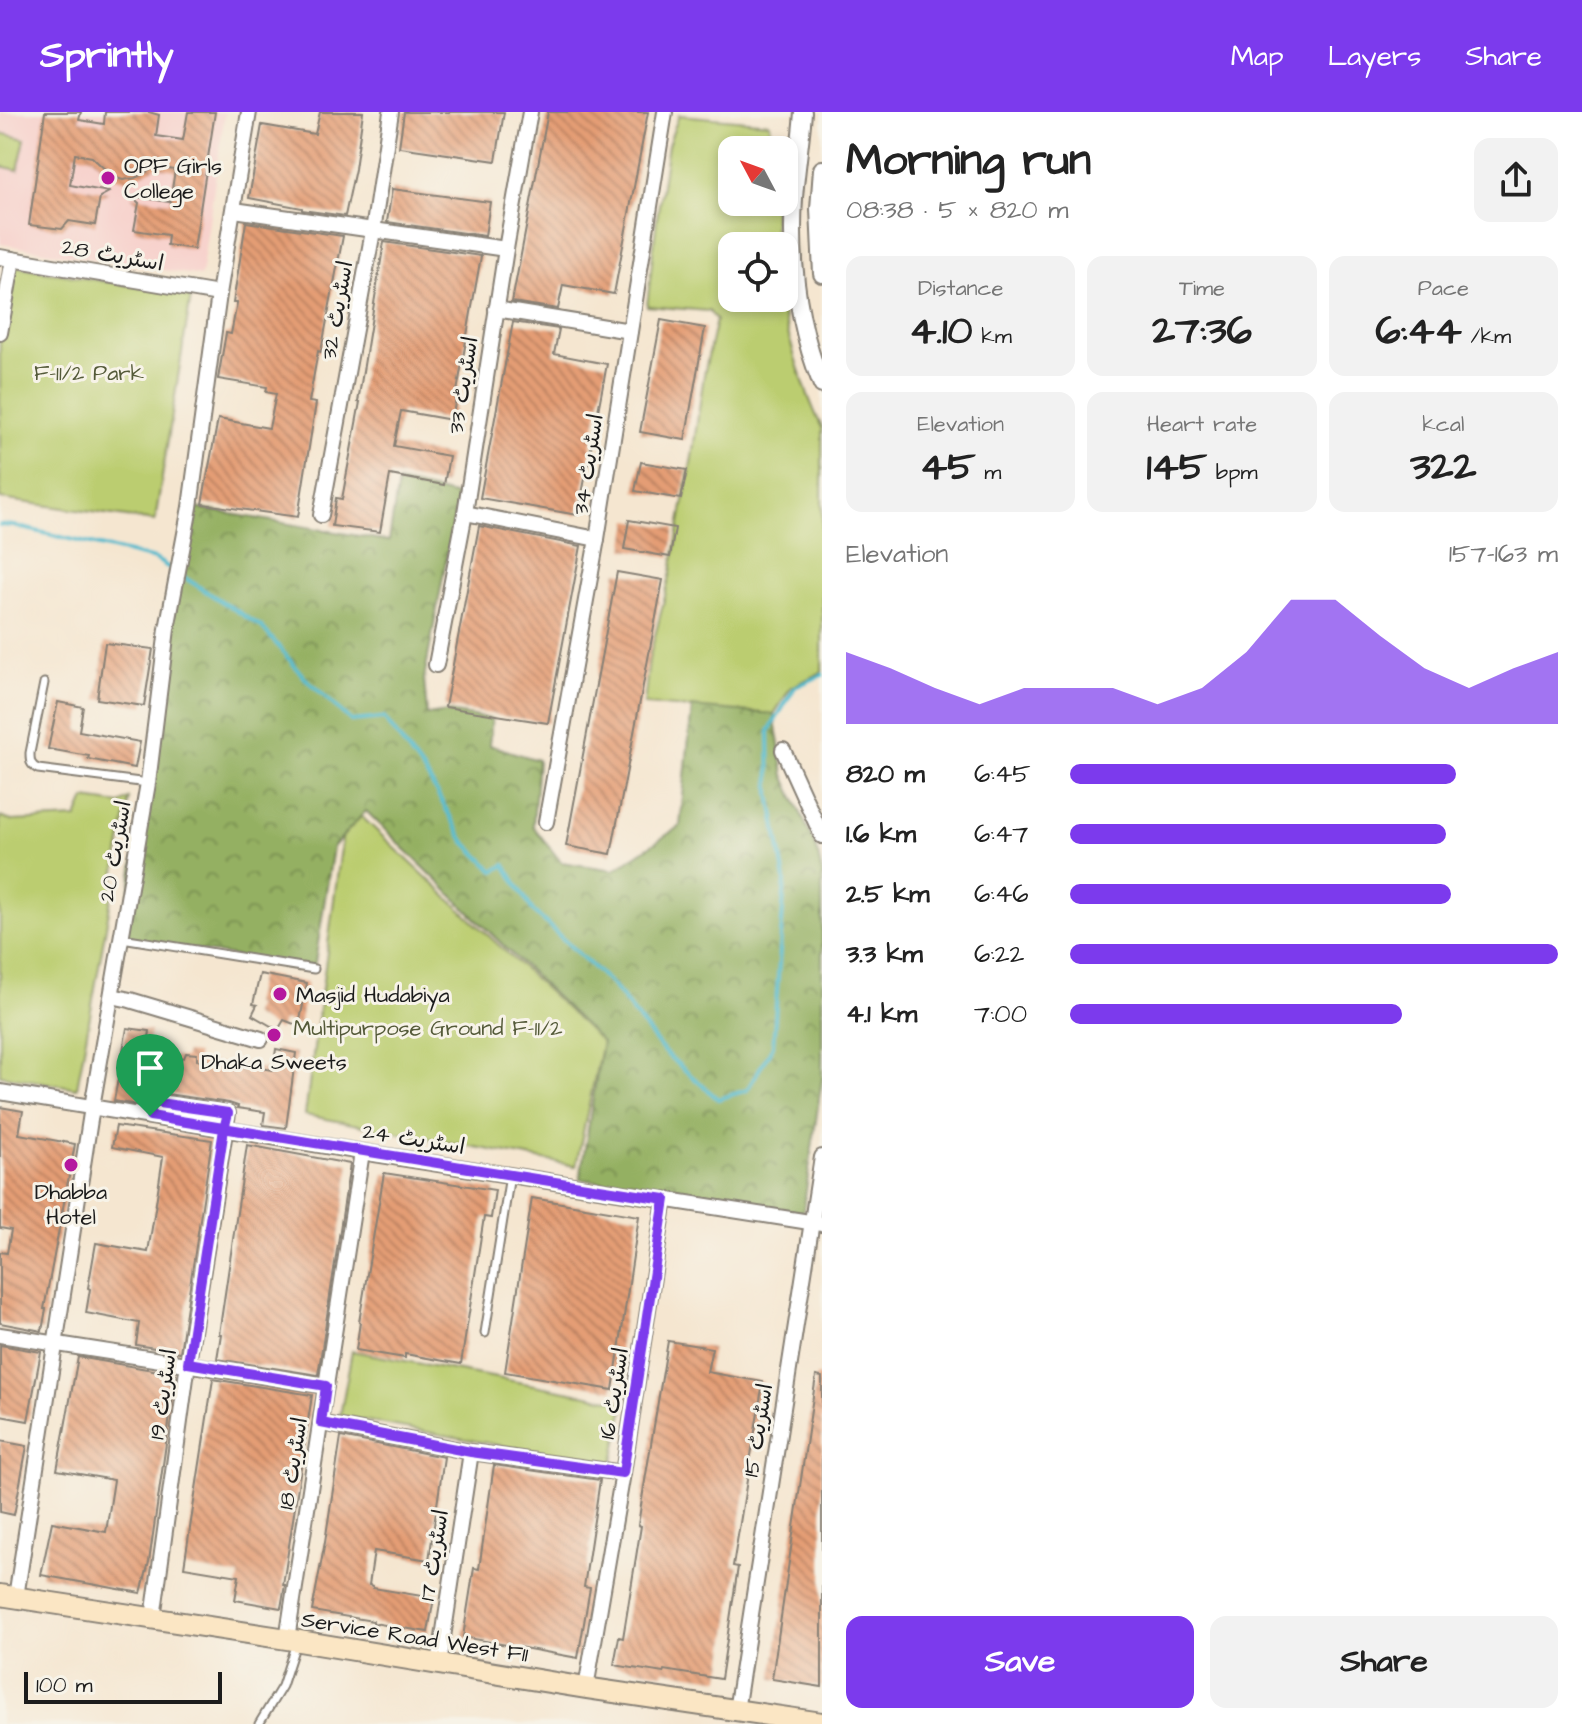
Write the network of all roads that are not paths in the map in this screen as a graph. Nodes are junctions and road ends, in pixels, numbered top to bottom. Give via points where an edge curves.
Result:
1 (249, 112) edge
2 (391, 112) edge
3 (530, 112) edge
4 (665, 112) edge
5 (803, 112) edge
6 (822, 169) edge
7 (234, 210) junction
8 (373, 231) junction
9 (506, 249) junction
10 (6, 258) edge
11 (822, 274) edge
12 (219, 294) junction
13 (496, 309) junction
14 (630, 331) junction
15 (0, 333) edge
16 (822, 385) edge
17 (465, 513) junction
18 (321, 515) dead end
19 (597, 539) junction
20 (436, 665) dead end
21 (44, 683) dead end
22 (783, 750) dead end
23 (148, 783) junction
24 (546, 822) dead end
25 (822, 836) edge
26 (122, 938) junction
27 (314, 969) dead end
28 (112, 996) junction
29 (261, 1039) dead end
30 (0, 1092) edge
31 (92, 1107) junction
32 (224, 1129) junction
33 (362, 1152) junction
34 (822, 1157) edge
35 (510, 1175) junction
36 (665, 1199) junction
37 (816, 1223) edge
38 (485, 1333) dead end
39 (0, 1335) edge
40 (55, 1343) junction
41 (188, 1363) junction
42 (326, 1386) junction
43 (321, 1423) junction
44 (471, 1452) junction
45 (623, 1473) junction
46 (8, 1596) edge
47 (153, 1618) junction
48 (292, 1640) junction
49 (439, 1664) junction
50 (586, 1688) junction
51 (736, 1711) junction
52 (822, 1723) edge
53 (259, 1724) edge

1 - 7 street, اسٹریٹ 20
2 - 8 street, اسٹریٹ 32
3 - 9 street, اسٹریٹ 33
4 - 14 street, اسٹریٹ 34
5 - 16 street via 793,244 799,304
6 - 11 street
7 - 8 street
7 - 12 street, اسٹریٹ 20
8 - 9 street
8 - 18 street, اسٹریٹ 32
9 - 13 street, اسٹریٹ 33
10 - 12 street, اسٹریٹ 28
10 - 15 street
12 - 23 street, اسٹریٹ 20
13 - 14 street
13 - 17 street, اسٹریٹ 33
14 - 19 street, اسٹریٹ 34
17 - 19 street
17 - 20 street, اسٹریٹ 33
19 - 24 street, اسٹریٹ 34
21 - 23 lane via 32,766
22 - 25 street
23 - 26 street, اسٹریٹ 20
26 - 27 lane
26 - 28 street, اسٹریٹ 20
28 - 29 street
28 - 31 street, اسٹریٹ 20
30 - 31 street, اسٹریٹ 24
31 - 32 street, اسٹریٹ 24
31 - 40 street, اسٹریٹ 20
32 - 33 street, اسٹریٹ 24
32 - 41 street, اسٹریٹ 19
33 - 35 street, اسٹریٹ 24
33 - 42 street, اسٹریٹ 18
34 - 37 street, اسٹریٹ 15
35 - 36 street, اسٹریٹ 24
35 - 38 lane
36 - 37 street, اسٹریٹ 24
36 - 45 street, اسٹریٹ 16
37 - 51 street, اسٹریٹ 15
39 - 40 street
40 - 41 street
40 - 46 street, اسٹریٹ 20
41 - 42 street
41 - 47 street, اسٹریٹ 19
42 - 43 street, اسٹریٹ 18
43 - 44 street
43 - 48 street, اسٹریٹ 18
44 - 45 street
44 - 49 street, اسٹریٹ 17
45 - 50 street, اسٹریٹ 16
46 - 47 main road, Service Road West F11
47 - 48 main road, Service Road West F11
48 - 49 main road, Service Road West F11
48 - 53 lane via 282,1686
49 - 50 main road, Service Road West F11
50 - 51 main road, Service Road West F11
51 - 52 main road, Service Road West F11

